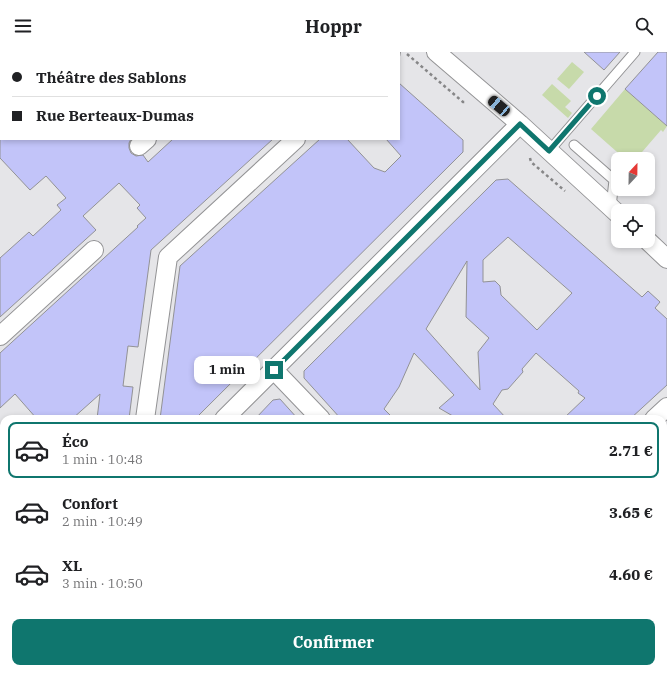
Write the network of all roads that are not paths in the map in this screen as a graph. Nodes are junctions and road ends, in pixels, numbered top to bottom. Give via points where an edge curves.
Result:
1 (436, 52) edge
2 (635, 52) edge
3 (520, 124) junction
4 (295, 140) edge
5 (574, 145) dead end
6 (549, 151) junction
7 (614, 204) edge
8 (611, 208) edge
9 (655, 247) edge
10 (94, 250) dead end
11 (667, 258) edge
12 (0, 336) edge
13 (274, 370) junction
14 (667, 407) edge
15 (146, 415) edge
16 (228, 415) edge
17 (317, 415) edge
18 (658, 415) edge

1 - 3 street
2 - 6 lane
3 - 6 street
3 - 13 street
4 - 15 street via 168,257
5 - 7 lane via 614,180
6 - 8 street
9 - 11 street
10 - 12 street
13 - 16 street
13 - 17 street
14 - 18 street

